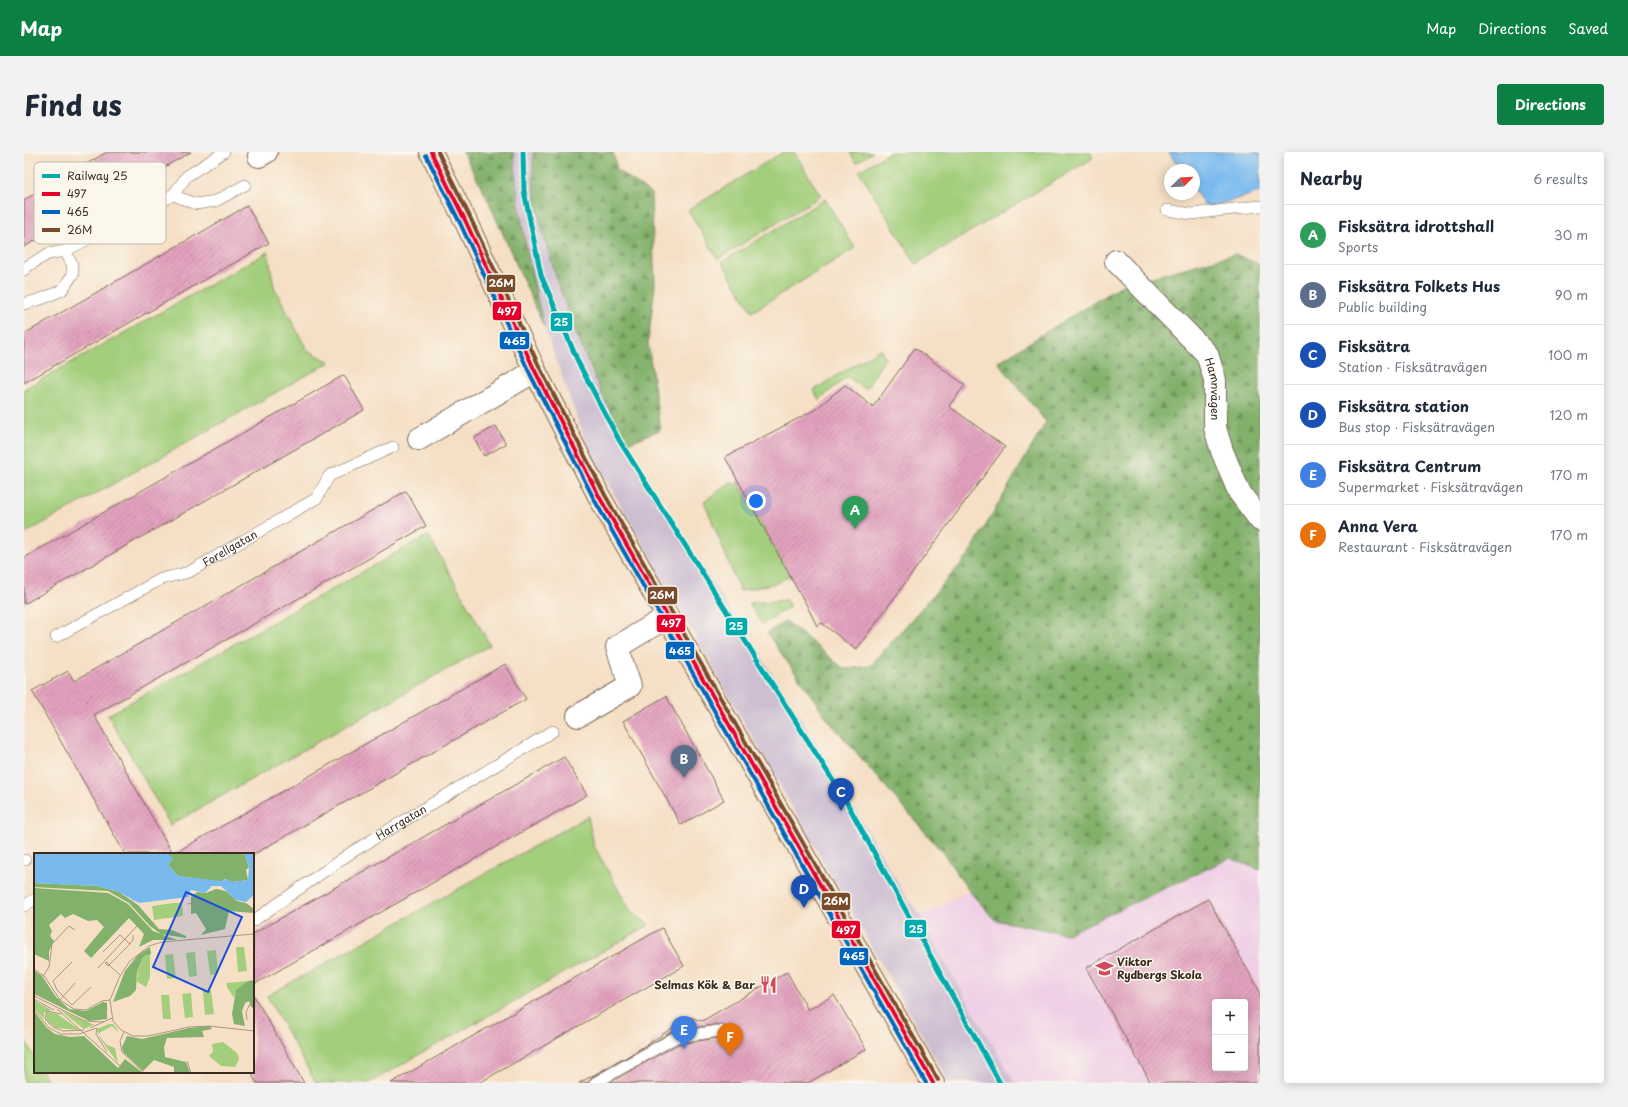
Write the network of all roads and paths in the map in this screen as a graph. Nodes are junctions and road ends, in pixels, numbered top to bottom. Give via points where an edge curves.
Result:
1 (224, 152) edge
2 (431, 152) edge
3 (245, 185) dead end
4 (173, 195) junction
5 (166, 199) edge
6 (1260, 206) edge
7 (1167, 210) dead end
8 (78, 244) edge
9 (65, 251) junction
10 (1116, 261) dead end
11 (24, 270) edge
12 (24, 304) edge
13 (535, 371) junction
14 (419, 439) dead end
15 (393, 447) dead end
16 (1260, 520) edge
17 (667, 617) junction
18 (56, 637) dead end
19 (578, 716) dead end
20 (553, 731) dead end
21 (34, 900) edge
22 (24, 906) edge
23 (254, 920) edge
24 (720, 1031) dead end
25 (595, 1083) edge
26 (933, 1083) edge

1 - 4 lane via 187,176
2 - 13 street
3 - 4 lane via 216,201 196,204
4 - 5 lane
6 - 7 lane via 1191,214
8 - 9 lane
9 - 11 lane via 48,254
9 - 12 lane via 72,264 73,274 62,290
10 - 16 street, Hamnvägen via 1207,354 1215,380 1215,428 1222,451 1239,492
13 - 14 street
13 - 17 street via 600,498
15 - 18 lane, Forellgatan via 329,476 317,498 190,572 162,579
17 - 19 street via 617,647 630,686
17 - 26 street
20 - 23 lane, Harrgatan via 352,852
21 - 22 lane
24 - 25 lane via 676,1037

